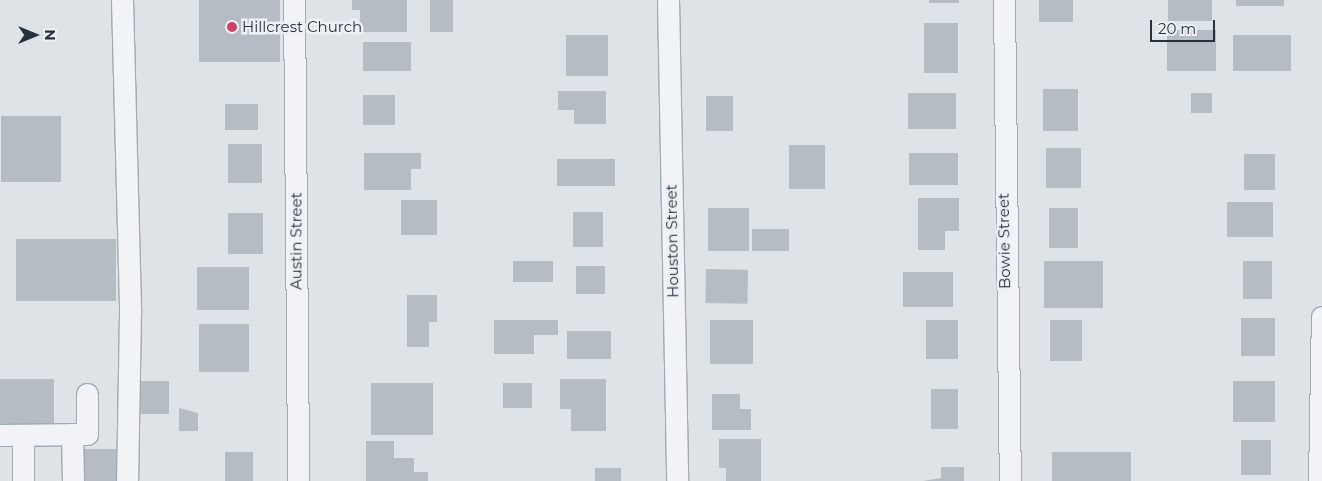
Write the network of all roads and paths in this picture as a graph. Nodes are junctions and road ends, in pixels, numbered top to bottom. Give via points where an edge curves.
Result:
1 (122, 0) edge
2 (294, 0) edge
3 (668, 0) edge
4 (1004, 0) edge
5 (1322, 317) edge
6 (1322, 332) edge
7 (87, 394) dead end
8 (72, 434) junction
9 (0, 435) edge
10 (23, 435) junction
11 (23, 481) edge
12 (73, 481) edge
13 (127, 481) edge
14 (298, 481) edge
15 (677, 481) edge
16 (1010, 481) edge
17 (1319, 481) edge

1 - 13 street via 130,313
2 - 14 street, Austin Street
3 - 15 street, Houston Street
4 - 16 street, Bowie Street
5 - 6 street
6 - 17 street
7 - 8 street via 87,434
8 - 10 street
8 - 12 street
9 - 10 street
10 - 11 street

